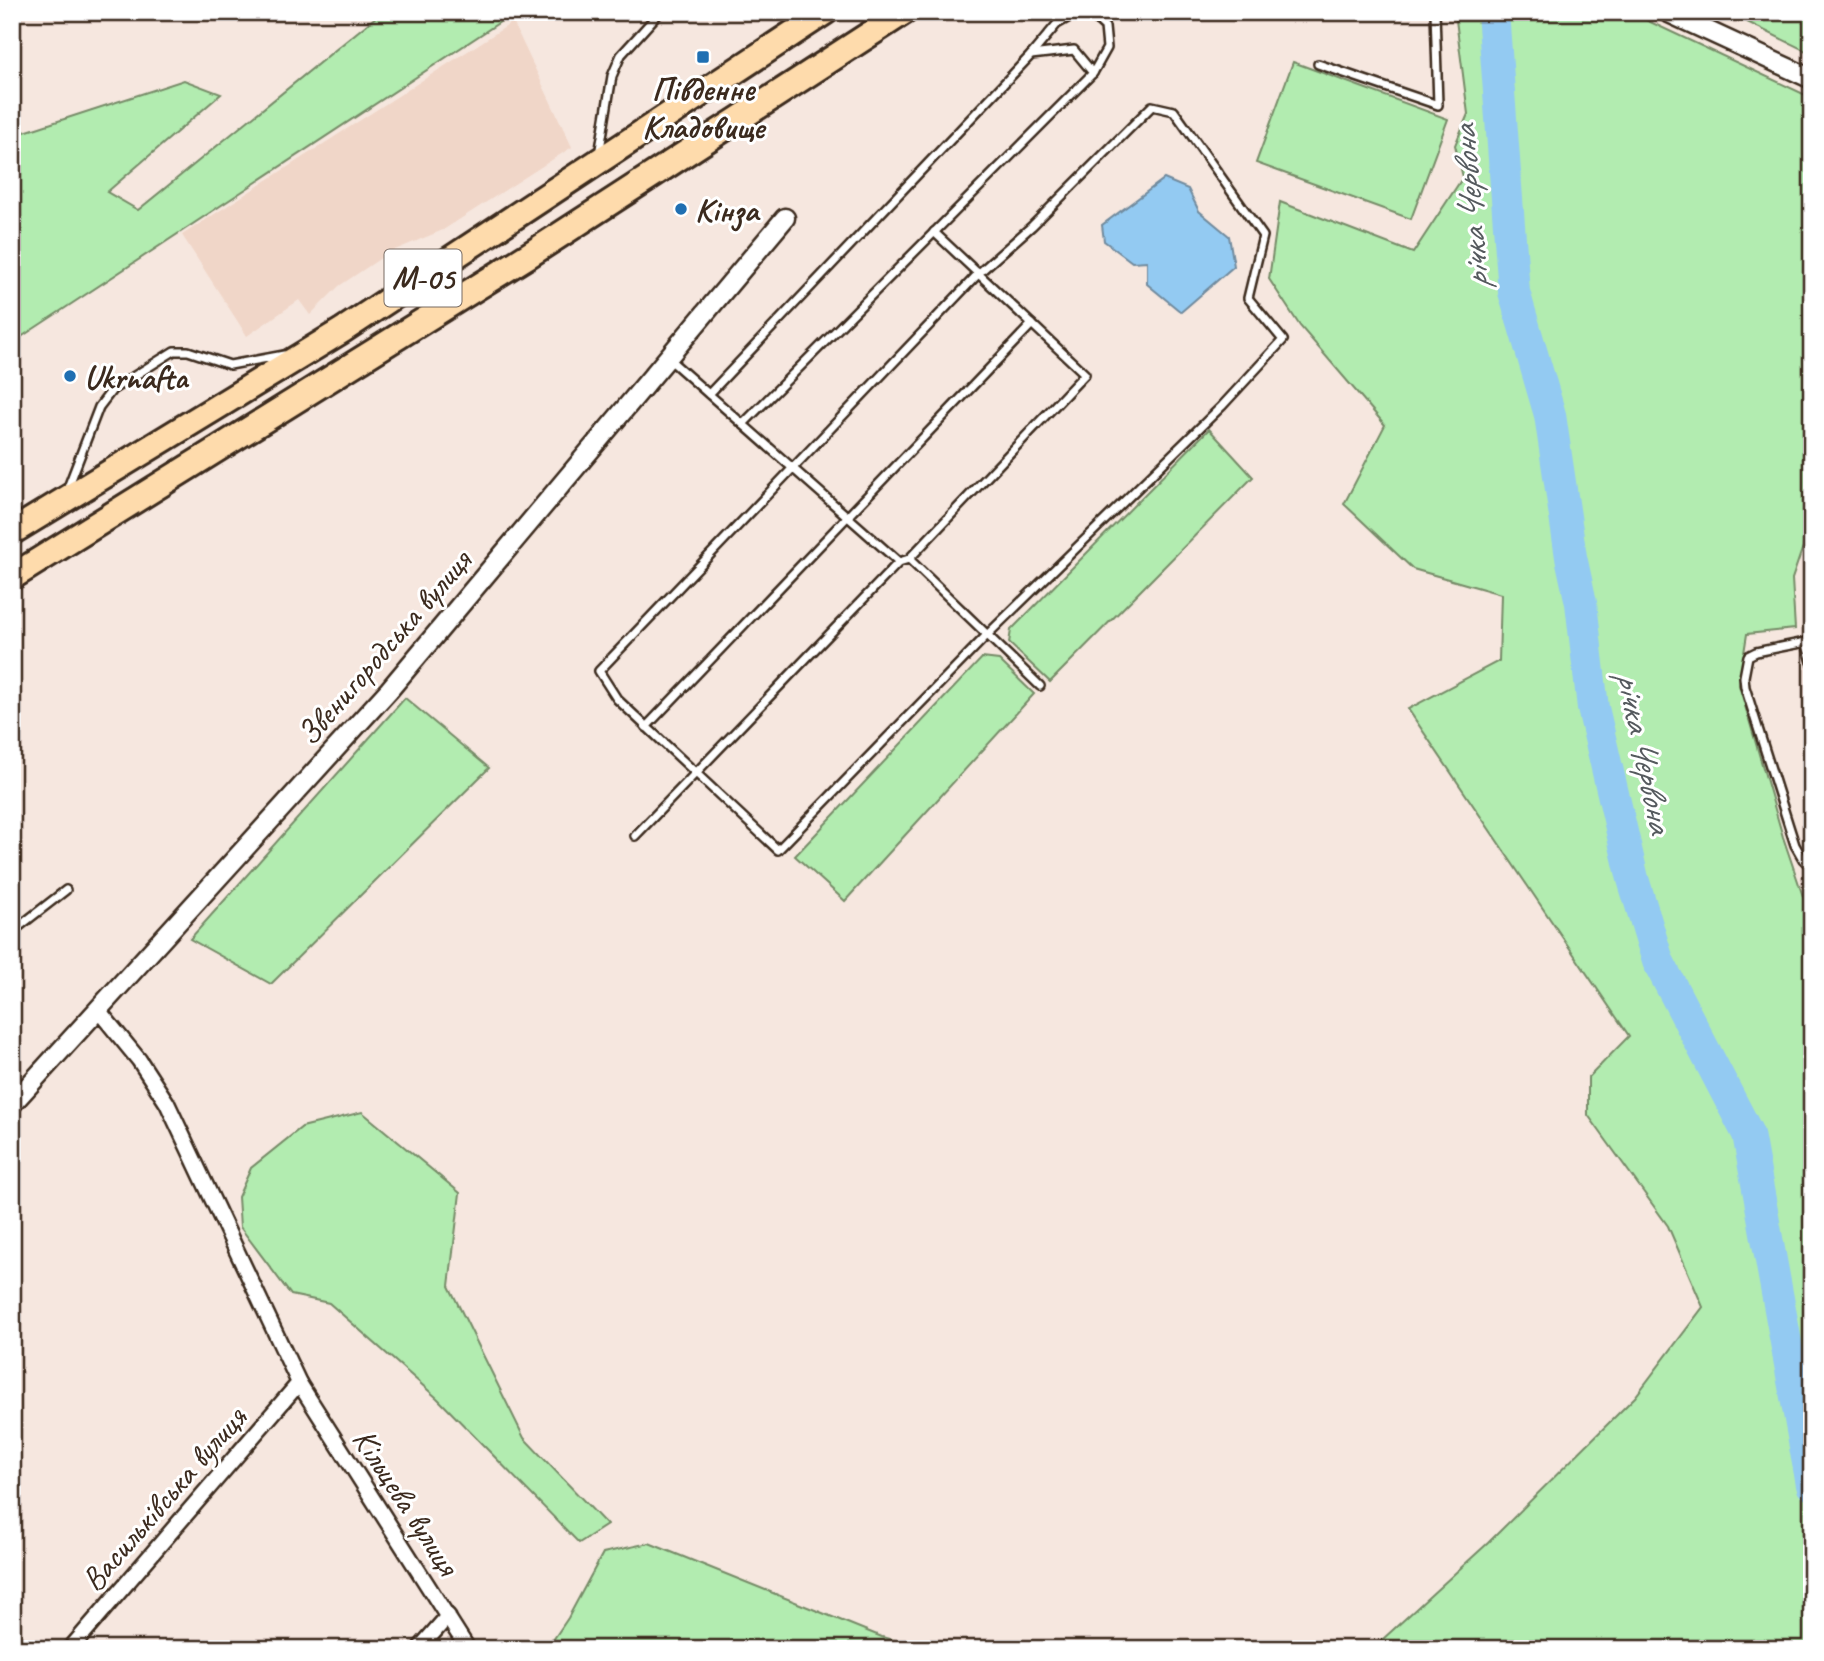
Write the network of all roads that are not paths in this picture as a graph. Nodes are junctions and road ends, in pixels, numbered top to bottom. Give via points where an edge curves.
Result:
1 (660, 12) edge
2 (825, 12) edge
3 (904, 12) edge
4 (1079, 12) edge
5 (1435, 12) edge
6 (1671, 13) edge
7 (1031, 55) junction
8 (1318, 64) dead end
9 (1093, 73) junction
10 (1812, 79) edge
11 (598, 163) junction
12 (785, 218) dead end
13 (934, 232) junction
14 (979, 273) junction
15 (1032, 324) junction
16 (318, 346) junction
17 (668, 358) junction
18 (709, 394) junction
19 (743, 424) junction
20 (794, 469) junction
21 (64, 500) junction
22 (847, 516) junction
23 (25, 521) edge
24 (909, 559) junction
25 (900, 562) junction
26 (12, 577) edge
27 (987, 635) junction
28 (1812, 662) edge
29 (1040, 686) dead end
30 (646, 727) junction
31 (695, 772) junction
32 (635, 836) dead end
33 (1812, 868) edge
34 (66, 890) dead end
35 (12, 932) edge
36 (99, 1011) junction
37 (12, 1104) edge
38 (299, 1383) junction
39 (448, 1616) junction
40 (70, 1649) edge
41 (419, 1649) edge
42 (468, 1649) edge

1 - 11 lane via 621,55 612,76
2 - 11 highway, М-05
3 - 26 highway, М-05 via 529,256
4 - 7 lane via 1057,23
4 - 9 lane via 1092,15 1105,27 1107,48
5 - 8 lane via 1438,105
6 - 10 street
7 - 9 lane via 1074,50
7 - 18 lane
9 - 13 lane
11 - 16 highway, М-05
12 - 17 street, Звенигородська вулиця
13 - 14 lane
13 - 19 lane
14 - 15 lane
14 - 20 lane
14 - 27 lane via 1152,106 1174,111 1263,236 1248,298 1283,340 1222,406
15 - 22 lane
15 - 24 lane via 1085,374
16 - 21 highway, М-05
16 - 21 lane via 230,365 174,351 112,390 99,407
17 - 18 lane
17 - 36 street, Звенигородська вулиця via 389,690
18 - 19 lane
19 - 20 lane
20 - 22 lane
20 - 30 lane via 599,671 617,699
21 - 23 highway, М-05
22 - 25 lane
22 - 30 lane
24 - 25 lane
24 - 27 lane
25 - 31 lane
27 - 29 lane
27 - 31 lane via 778,850
28 - 33 lane via 1806,642 1756,652 1748,656 1745,687 1795,845
30 - 31 lane
31 - 32 lane
34 - 35 lane
36 - 37 street, Звенигородська вулиця
36 - 38 street, Кільцева вулиця via 167,1103
38 - 39 street, Кільцева вулиця
38 - 40 street, Васильківська вулиця
39 - 41 street
39 - 42 street, Кільцева вулиця

